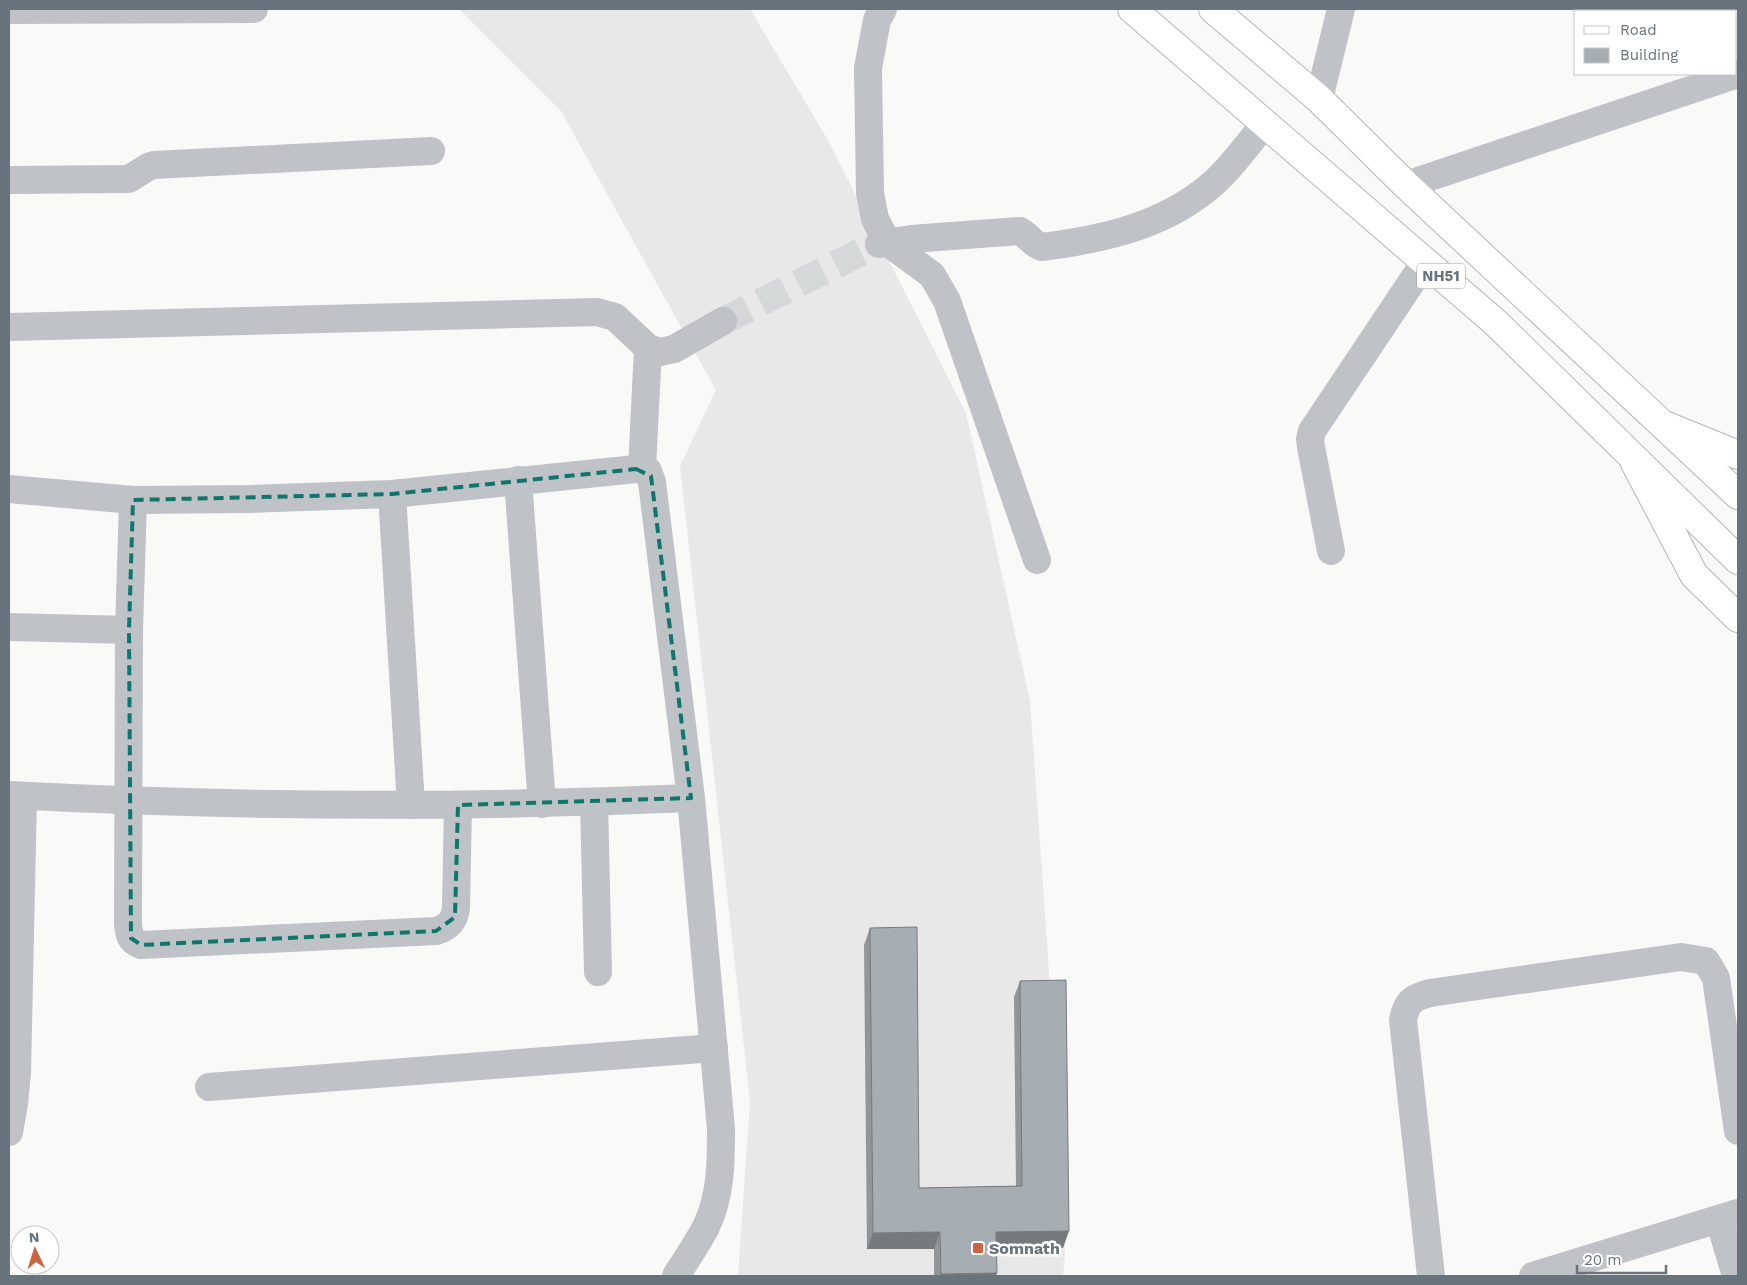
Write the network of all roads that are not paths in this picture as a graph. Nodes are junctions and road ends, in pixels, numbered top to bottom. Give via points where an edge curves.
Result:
1 (149, 9) edge
2 (254, 9) edge
3 (883, 9) edge
4 (1132, 9) edge
5 (1213, 9) edge
6 (1341, 9) edge
7 (9, 10) edge
8 (1735, 75) edge
9 (1319, 99) junction
10 (1265, 124) junction
11 (431, 151) dead end
12 (9, 180) edge
13 (1406, 185) junction
14 (881, 243) junction
15 (1426, 262) junction
16 (723, 321) tunnel mouth
17 (9, 327) edge
18 (648, 348) junction
19 (1662, 425) junction
20 (1632, 455) junction
21 (1738, 455) edge
22 (642, 470) junction
23 (518, 480) junction
24 (9, 489) edge
25 (392, 494) junction
26 (1738, 495) edge
27 (133, 500) junction
28 (1331, 551) dead end
29 (1738, 559) edge
30 (1037, 560) dead end
31 (1738, 618) edge
32 (9, 627) edge
33 (129, 630) junction
34 (16, 796) edge
35 (691, 798) junction
36 (129, 802) junction
37 (594, 802) junction
38 (458, 804) junction
39 (542, 804) junction
40 (411, 805) junction
41 (598, 972) dead end
42 (714, 1048) junction
43 (209, 1087) dead end
44 (1738, 1131) edge
45 (9, 1132) edge
46 (1728, 1216) edge
47 (676, 1276) edge
48 (1431, 1276) edge
49 (1533, 1276) edge
50 (1736, 1276) edge

1 - 2 street
1 - 7 street
3 - 14 street via 877,20 868,68 870,193
4 - 10 main road, NH51
5 - 9 main road, NH51
6 - 9 street
8 - 13 street
9 - 13 main road, NH51
10 - 14 street via 1201,194 1170,212 1109,236 1042,247 1020,231
10 - 15 main road, NH51
11 - 12 street via 154,165 129,179
13 - 19 main road, NH51
14 - 30 street via 932,275 947,301
15 - 20 main road, NH51 via 1496,323
15 - 28 street via 1312,431 1311,447
16 - 18 street via 674,349 660,352
17 - 18 street via 597,312 615,317
18 - 22 street
19 - 21 main road
19 - 26 main road, NH51
20 - 29 main road, NH51
20 - 31 main road via 1694,575
22 - 23 street
22 - 35 street via 648,472 652,482
23 - 25 street
23 - 39 street
24 - 27 street
25 - 27 street
25 - 40 street
27 - 33 street
32 - 33 street
33 - 36 street
34 - 36 street
34 - 45 street via 18,1073
35 - 37 street
35 - 42 street
36 - 38 street via 129,931 131,938 142,945 436,931 444,928 455,917
36 - 40 street
37 - 39 street
37 - 41 street
38 - 39 street
38 - 40 street
42 - 43 street
42 - 47 street via 721,1128 719,1182 705,1227
44 - 48 street via 1716,978 1706,961 1681,957 1430,993 1415,998 1406,1008 1403,1020
46 - 49 street
46 - 50 street

